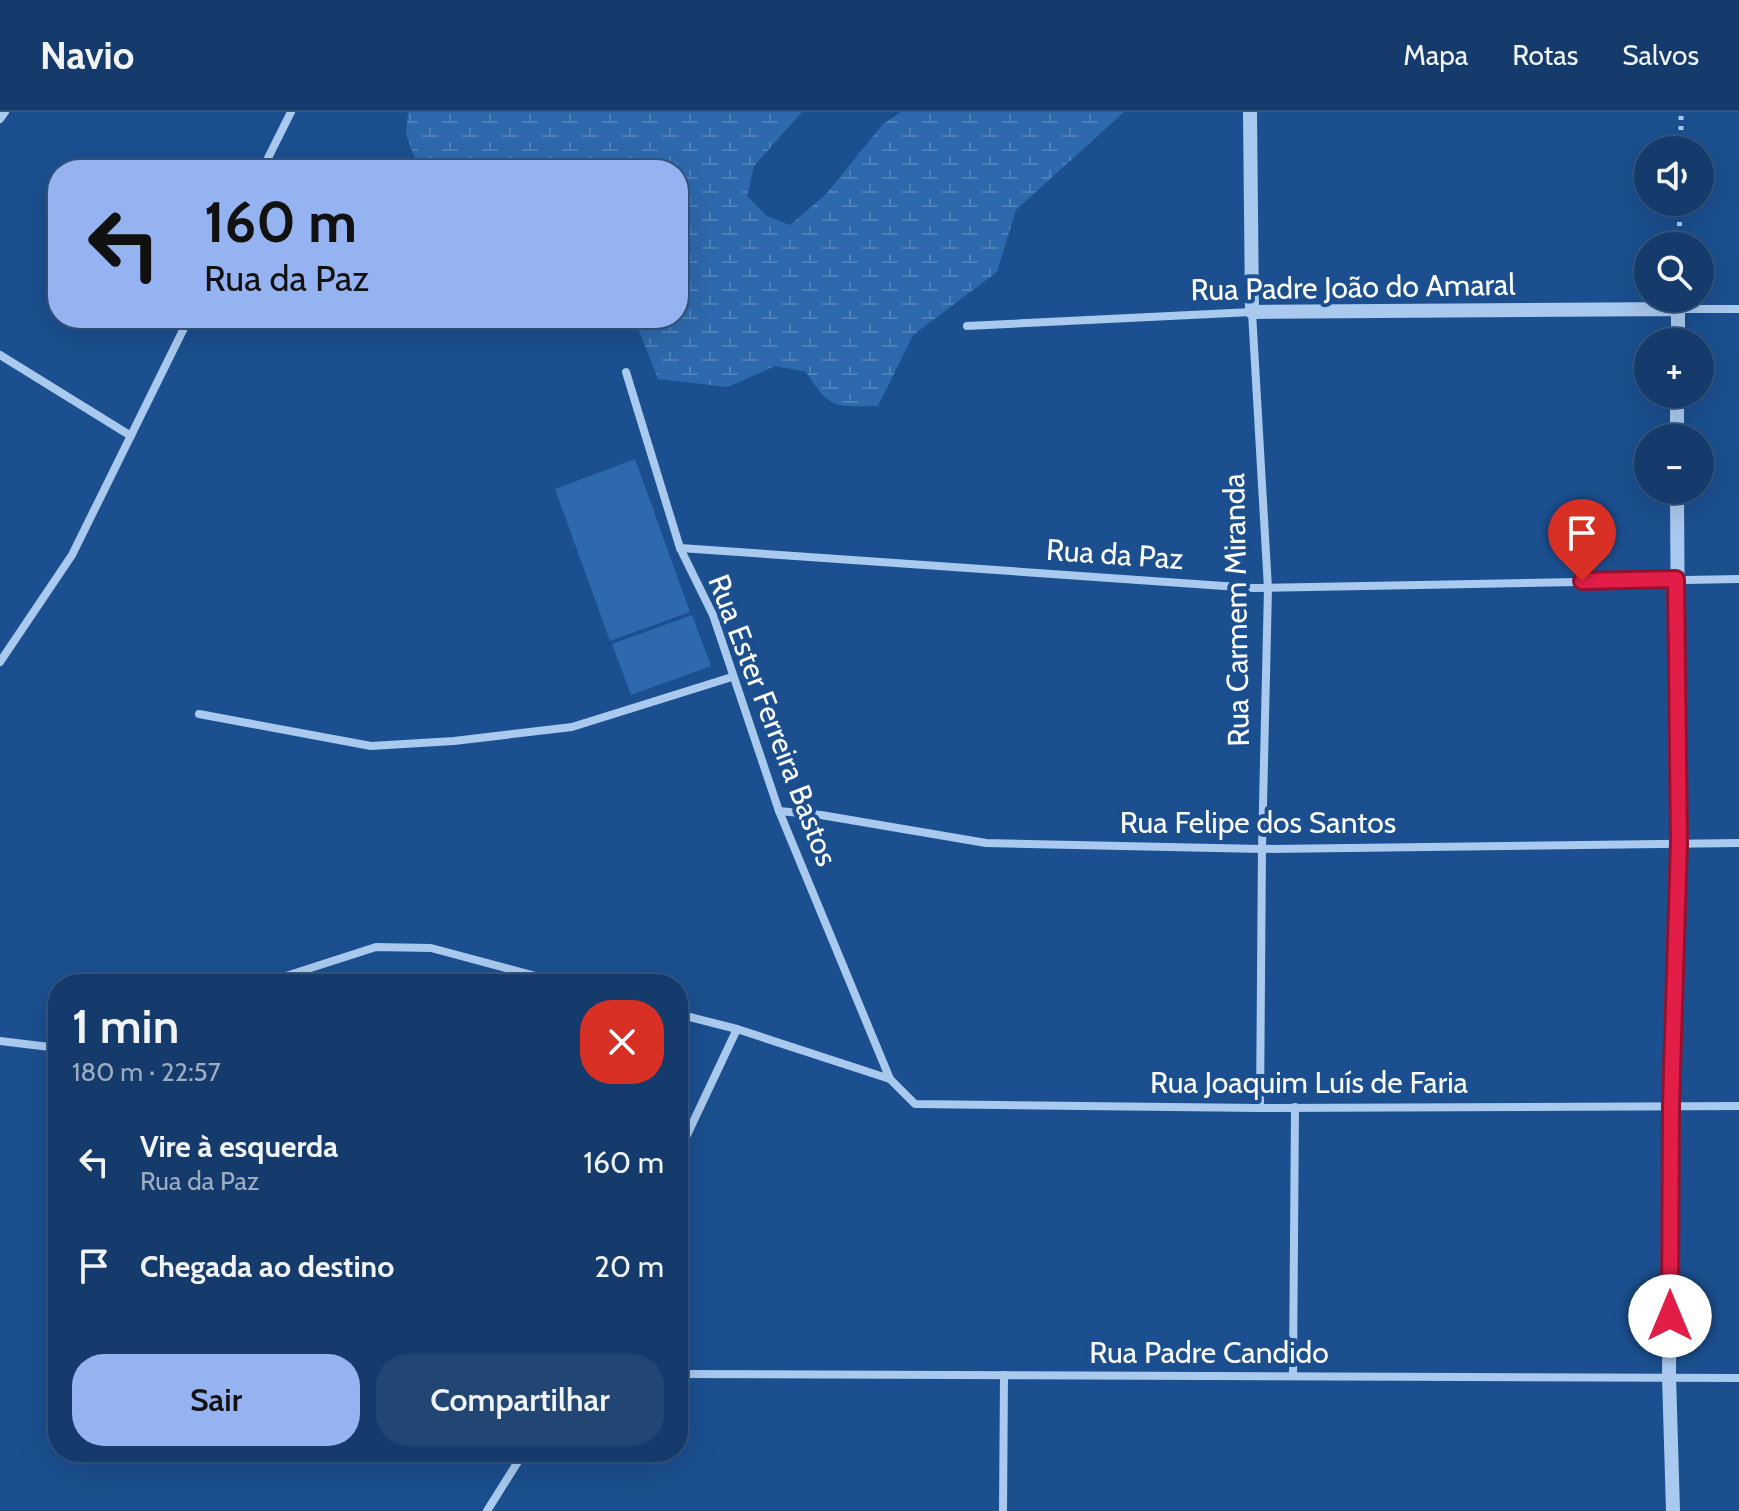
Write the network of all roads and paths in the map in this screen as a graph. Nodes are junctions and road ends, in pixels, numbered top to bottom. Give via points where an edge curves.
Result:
1 (5, 112) edge
2 (291, 112) edge
3 (1250, 112) edge
4 (1681, 112) edge
5 (0, 119) edge
6 (1681, 136) edge
7 (267, 160) edge
8 (1634, 309) edge
9 (1714, 309) edge
10 (1739, 309) edge
11 (1252, 312) junction
12 (967, 326) dead end
13 (184, 328) edge
14 (0, 355) edge
15 (626, 372) dead end
16 (131, 436) junction
17 (1677, 504) edge
18 (680, 548) junction
19 (1676, 579) junction
20 (1739, 579) edge
21 (1268, 588) junction
22 (0, 662) edge
23 (732, 677) junction
24 (199, 714) dead end
25 (779, 811) junction
26 (1679, 843) junction
27 (1739, 843) edge
28 (1262, 849) junction
29 (292, 974) edge
30 (528, 974) edge
31 (688, 1017) edge
32 (737, 1029) junction
33 (0, 1041) edge
34 (48, 1047) edge
35 (890, 1079) junction
36 (1671, 1105) junction
37 (1739, 1106) edge
38 (1295, 1107) junction
39 (1260, 1108) junction
40 (688, 1133) edge
41 (688, 1374) edge
42 (1004, 1375) junction
43 (1293, 1376) junction
44 (1669, 1376) junction
45 (1739, 1378) edge
46 (518, 1462) edge
47 (487, 1511) edge
48 (1003, 1511) edge
49 (1673, 1511) edge

1 - 5 street
2 - 7 street
3 - 11 street, Rua Carmem Miranda
4 - 6 path
8 - 11 street, Rua Padre João do Amaral
9 - 10 street, Rua Padre João do Amaral
11 - 12 street, Rua Padre João do Amaral
11 - 21 street, Rua Carmem Miranda
13 - 16 street
14 - 16 street
15 - 18 street, Rua Ester Ferreira Bastos
16 - 22 street via 72,555
17 - 19 street
18 - 21 street, Rua da Paz
18 - 23 street, Rua Ester Ferreira Bastos via 713,615
19 - 20 street, Rua da Paz
19 - 21 street, Rua da Paz
19 - 26 street
21 - 28 street, Rua Carmem Miranda
23 - 24 street via 572,727 371,746
23 - 25 street, Rua Ester Ferreira Bastos
25 - 28 street, Rua Felipe dos Santos via 986,843
25 - 35 street, Rua Ester Ferreira Bastos
26 - 27 street, Rua Felipe dos Santos
26 - 28 street, Rua Felipe dos Santos
26 - 36 street
28 - 39 street, Rua Carmem Miranda
29 - 30 street via 376,947 431,948
31 - 32 street
32 - 35 street
32 - 40 street
33 - 34 street
35 - 39 street, Rua Joaquim Luís de Faria via 915,1104
36 - 37 street, Rua Joaquim Luís de Faria
36 - 38 street, Rua Joaquim Luís de Faria
36 - 44 street
38 - 39 street, Rua Joaquim Luís de Faria
38 - 43 street
41 - 42 street, Rua Padre Candido
42 - 43 street, Rua Padre Candido
42 - 48 street
43 - 44 street, Rua Padre Candido
44 - 45 street, Rua Padre Candido
44 - 49 street
46 - 47 street

